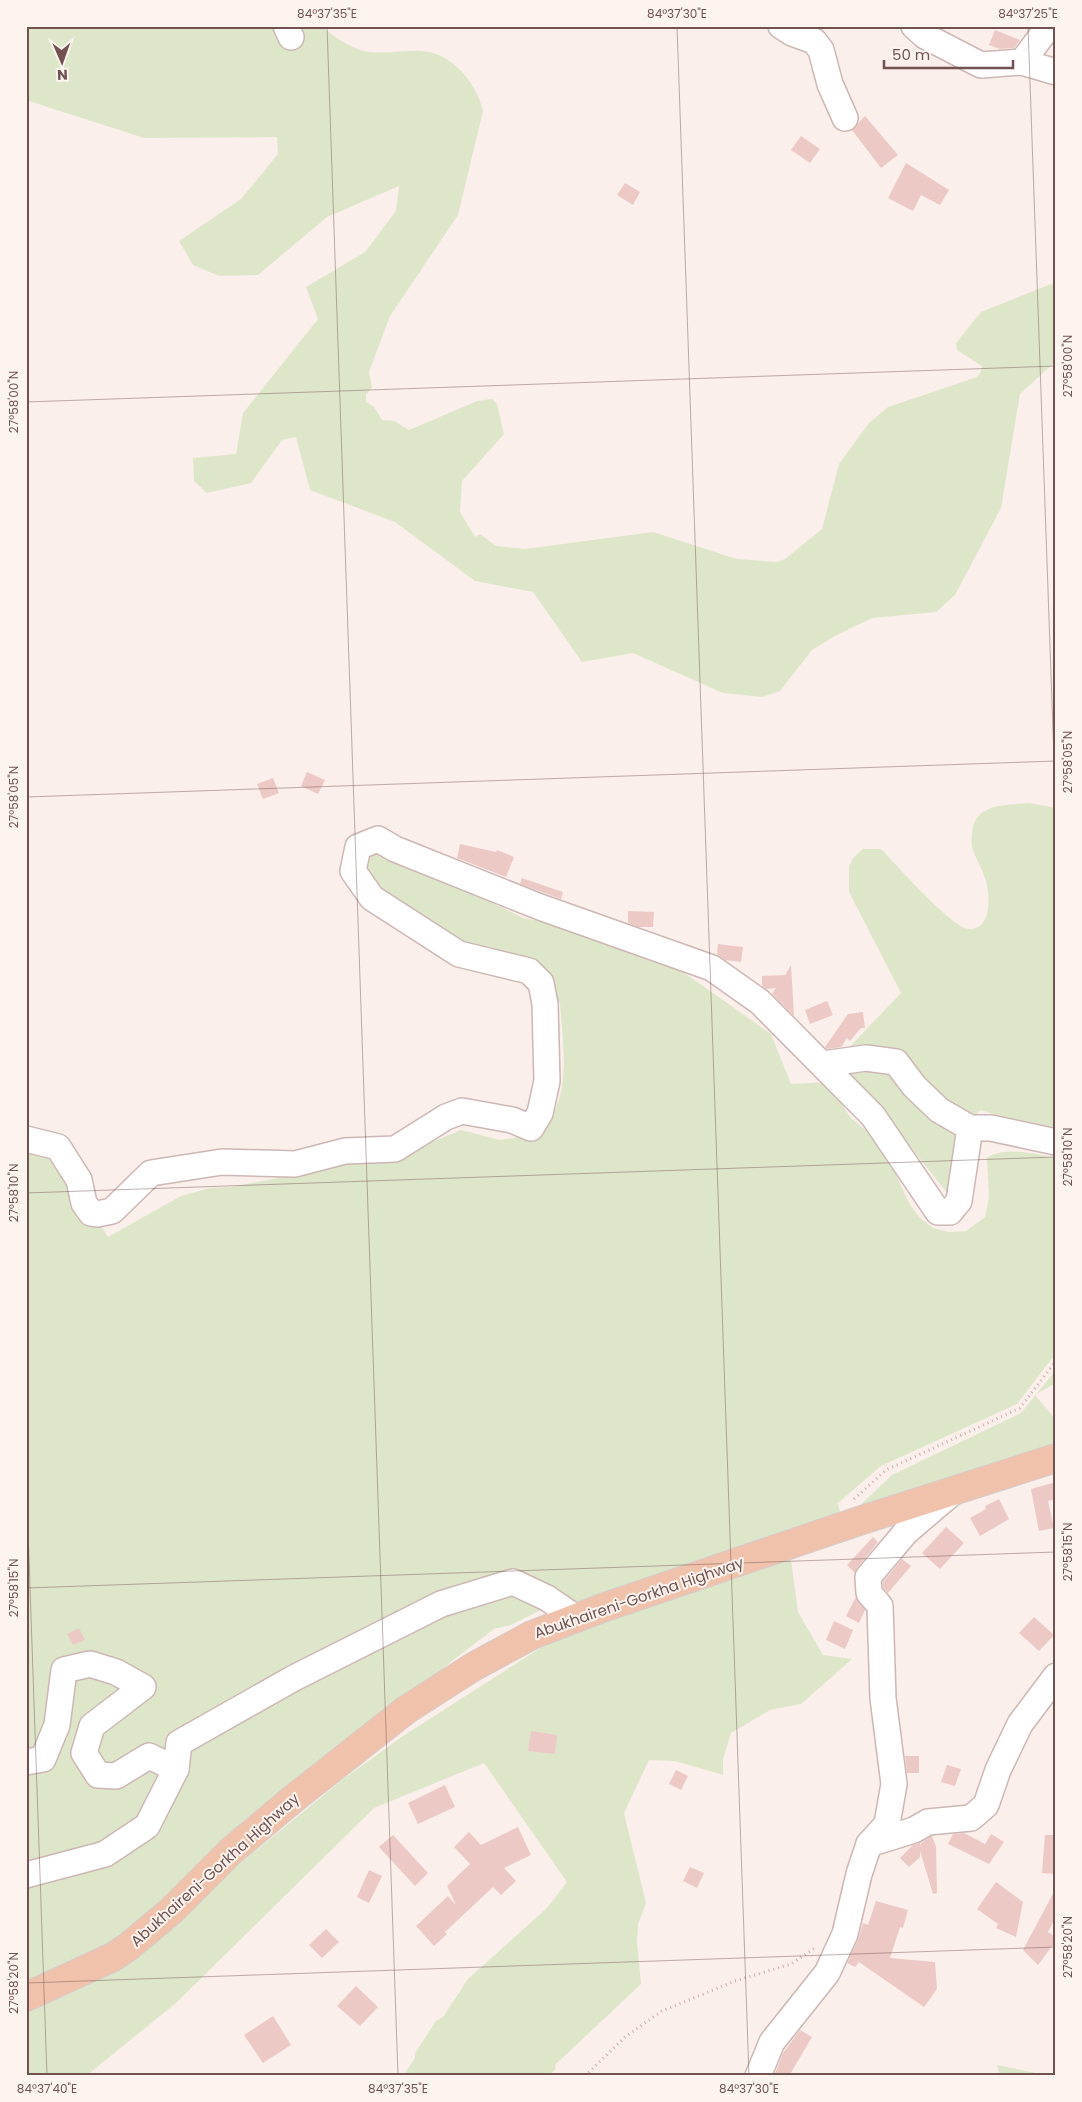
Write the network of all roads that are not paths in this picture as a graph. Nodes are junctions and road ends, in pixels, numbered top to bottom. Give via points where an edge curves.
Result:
1 (781, 26) edge
2 (914, 26) edge
3 (1049, 26) edge
4 (821, 34) edge
5 (1022, 62) junction
6 (1056, 72) edge
7 (845, 118) dead end
8 (823, 1064) junction
9 (970, 1128) junction
10 (26, 1139) edge
11 (1056, 1142) edge
12 (1056, 1458) edge
13 (954, 1490) junction
14 (576, 1618) junction
15 (1056, 1676) edge
16 (26, 1762) edge
17 (176, 1769) junction
18 (869, 1844) junction
19 (26, 1875) edge
20 (26, 1996) edge
21 (758, 2076) edge

1 - 4 street via 792,33
2 - 5 street via 925,36 981,65
3 - 5 street
4 - 7 street via 830,84
5 - 6 street
8 - 9 street via 866,1058 896,1062 914,1086 939,1110
8 - 9 street via 873,1116 938,1212 950,1212 959,1201
8 - 10 street via 760,1002 712,968 540,907 378,839 358,847 353,871 372,898 459,954 529,971 541,983 545,1004 547,1081 540,1113 531,1128 512,1120 462,1111 446,1117 395,1149 345,1151 294,1164 222,1162 151,1173 112,1211 97,1214 91,1213 84,1203 79,1180 58,1147
9 - 11 street via 992,1128
12 - 13 main road, Abukhaireni-Gorkha Highway
13 - 14 main road, Abukhaireni-Gorkha Highway
13 - 18 street via 906,1532 868,1577 869,1593 880,1606 883,1698 894,1784 887,1824
14 - 17 street via 547,1598 513,1582 441,1604 294,1678 179,1743
14 - 20 main road, Abukhaireni-Gorkha Highway via 532,1634 406,1710 230,1852 171,1911 128,1947 113,1957
15 - 18 street via 1020,1724 981,1810 971,1818 928,1822 914,1830
16 - 17 street via 43,1759 47,1750 57,1725 64,1670 90,1664 116,1672 143,1687 92,1726 84,1753 98,1775 116,1776 149,1756
17 - 19 street via 147,1826 105,1854
18 - 21 street via 845,1934 828,1973 772,2042

